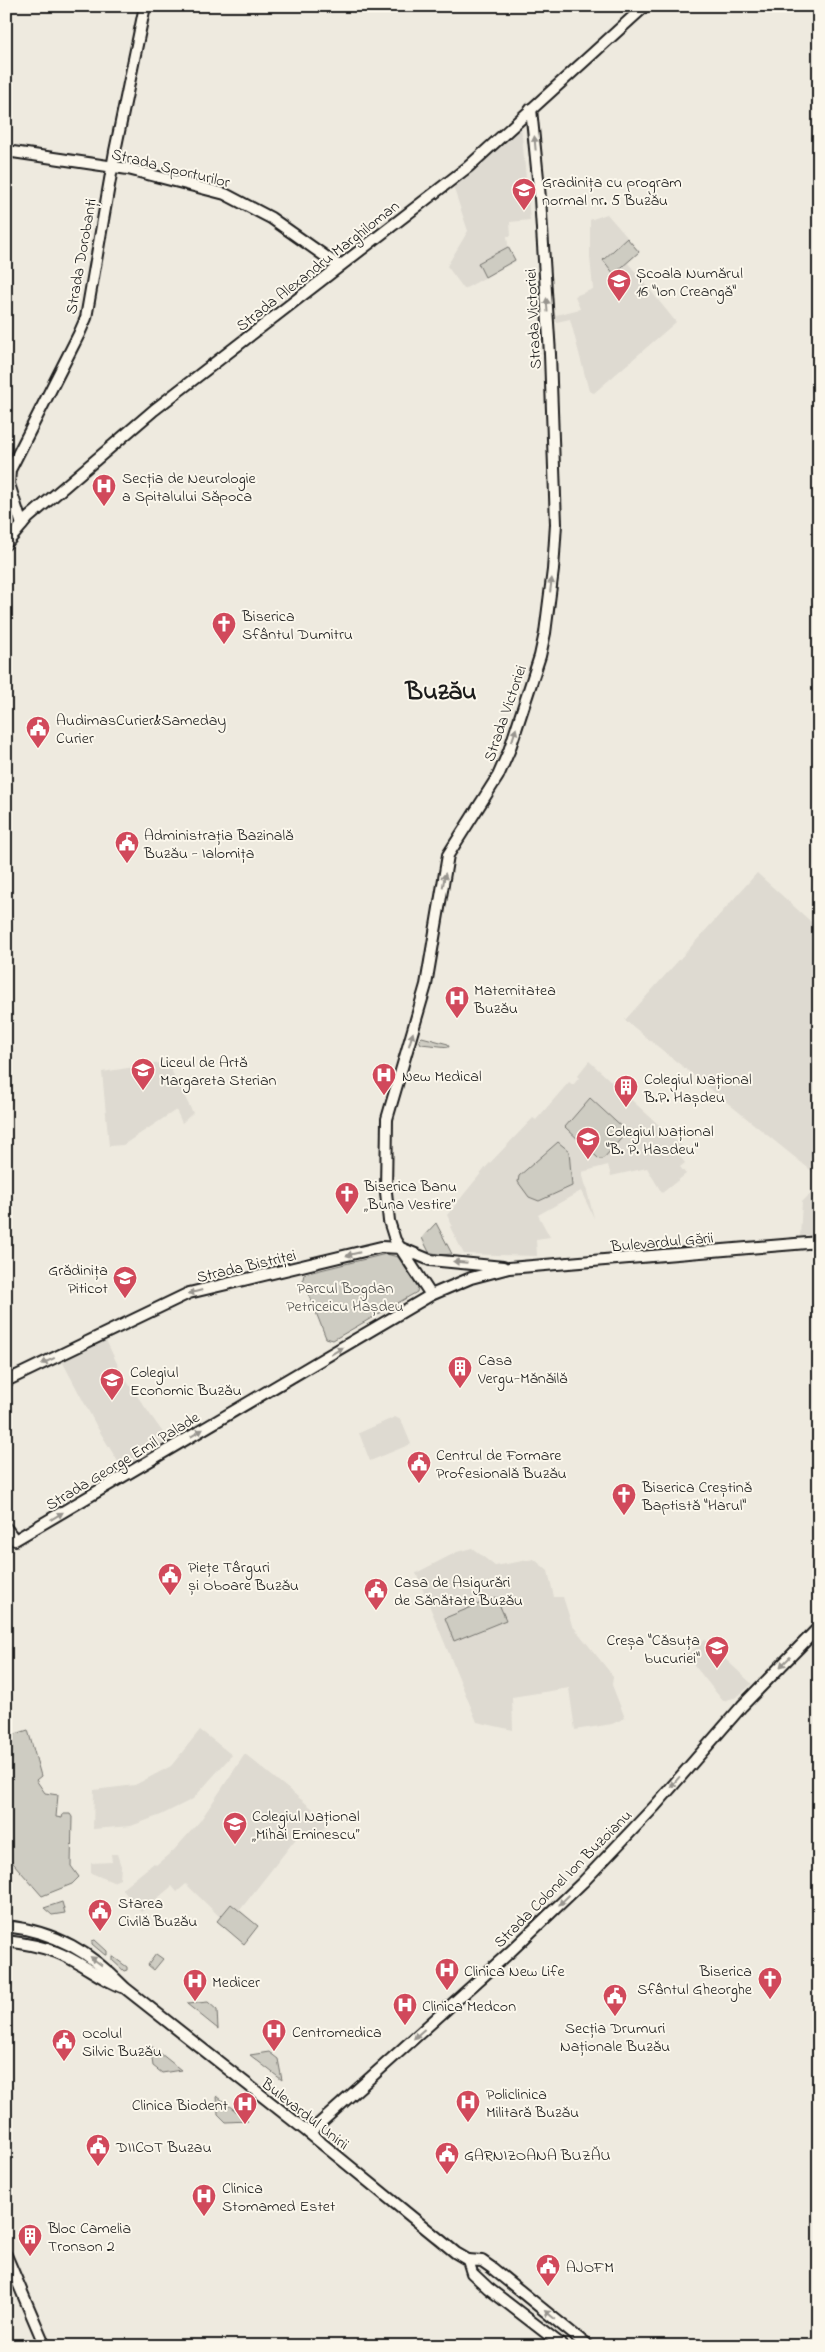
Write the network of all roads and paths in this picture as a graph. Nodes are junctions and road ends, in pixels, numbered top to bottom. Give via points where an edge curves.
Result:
1 (145, 6) edge
2 (645, 6) edge
3 (531, 109) junction
4 (6, 151) edge
5 (112, 166) junction
6 (339, 266) junction
7 (22, 525) junction
8 (6, 544) edge
9 (819, 1242) edge
10 (401, 1248) junction
11 (509, 1268) junction
12 (431, 1295) junction
13 (6, 1381) edge
14 (6, 1528) edge
15 (819, 1627) edge
16 (6, 1926) edge
17 (48, 1933) junction
18 (6, 1941) edge
19 (24, 1944) junction
20 (125, 1988) junction
21 (309, 2133) junction
22 (6, 2255) edge
23 (468, 2260) junction
24 (45, 2346) edge
25 (563, 2346) edge
26 (588, 2346) edge

1 - 5 street, Strada Dorobanți
2 - 3 street, Strada Alexandru Marghiloman
3 - 6 street, Strada Alexandru Marghiloman via 468,166
10 -> 3 street, Strada Victoriei via 393,1237 389,1221 387,1119 426,985 448,855 498,776 509,750 540,656 547,615 556,524 550,354
4 - 5 street, Strada Sporturilor
5 - 6 street, Strada Sporturilor via 225,194 271,218
5 - 7 street, Strada Dorobanți via 83,325 10,470 9,484
6 - 7 street, Strada Alexandru Marghiloman via 149,414
7 - 8 street, Strada Alexandru Marghiloman
9 - 11 street, Bulevardul Gării
11 -> 10 street, Strada Bistriței via 430,1260
10 - 12 street, Strada Victoriei
10 -> 13 street, Strada Bistriței via 382,1247 189,1293
11 - 12 street, Strada George Emil Palade via 471,1278
14 -> 12 street, Strada George Emil Palade via 15,1540
15 -> 21 street, Strada Colonel Ion Buzoianu via 742,1706 583,1882
16 - 17 street, Bulevardul Unirii
17 - 19 street
20 -> 17 street, Bulevardul Unirii via 89,1956
18 - 19 street, Bulevardul Unirii
19 - 20 street, Bulevardul Unirii via 57,1952 102,1979
20 - 21 street, Bulevardul Unirii
21 - 23 street, Bulevardul Unirii
22 - 24 street
23 - 25 street via 472,2273
26 -> 23 street via 492,2268 482,2261

